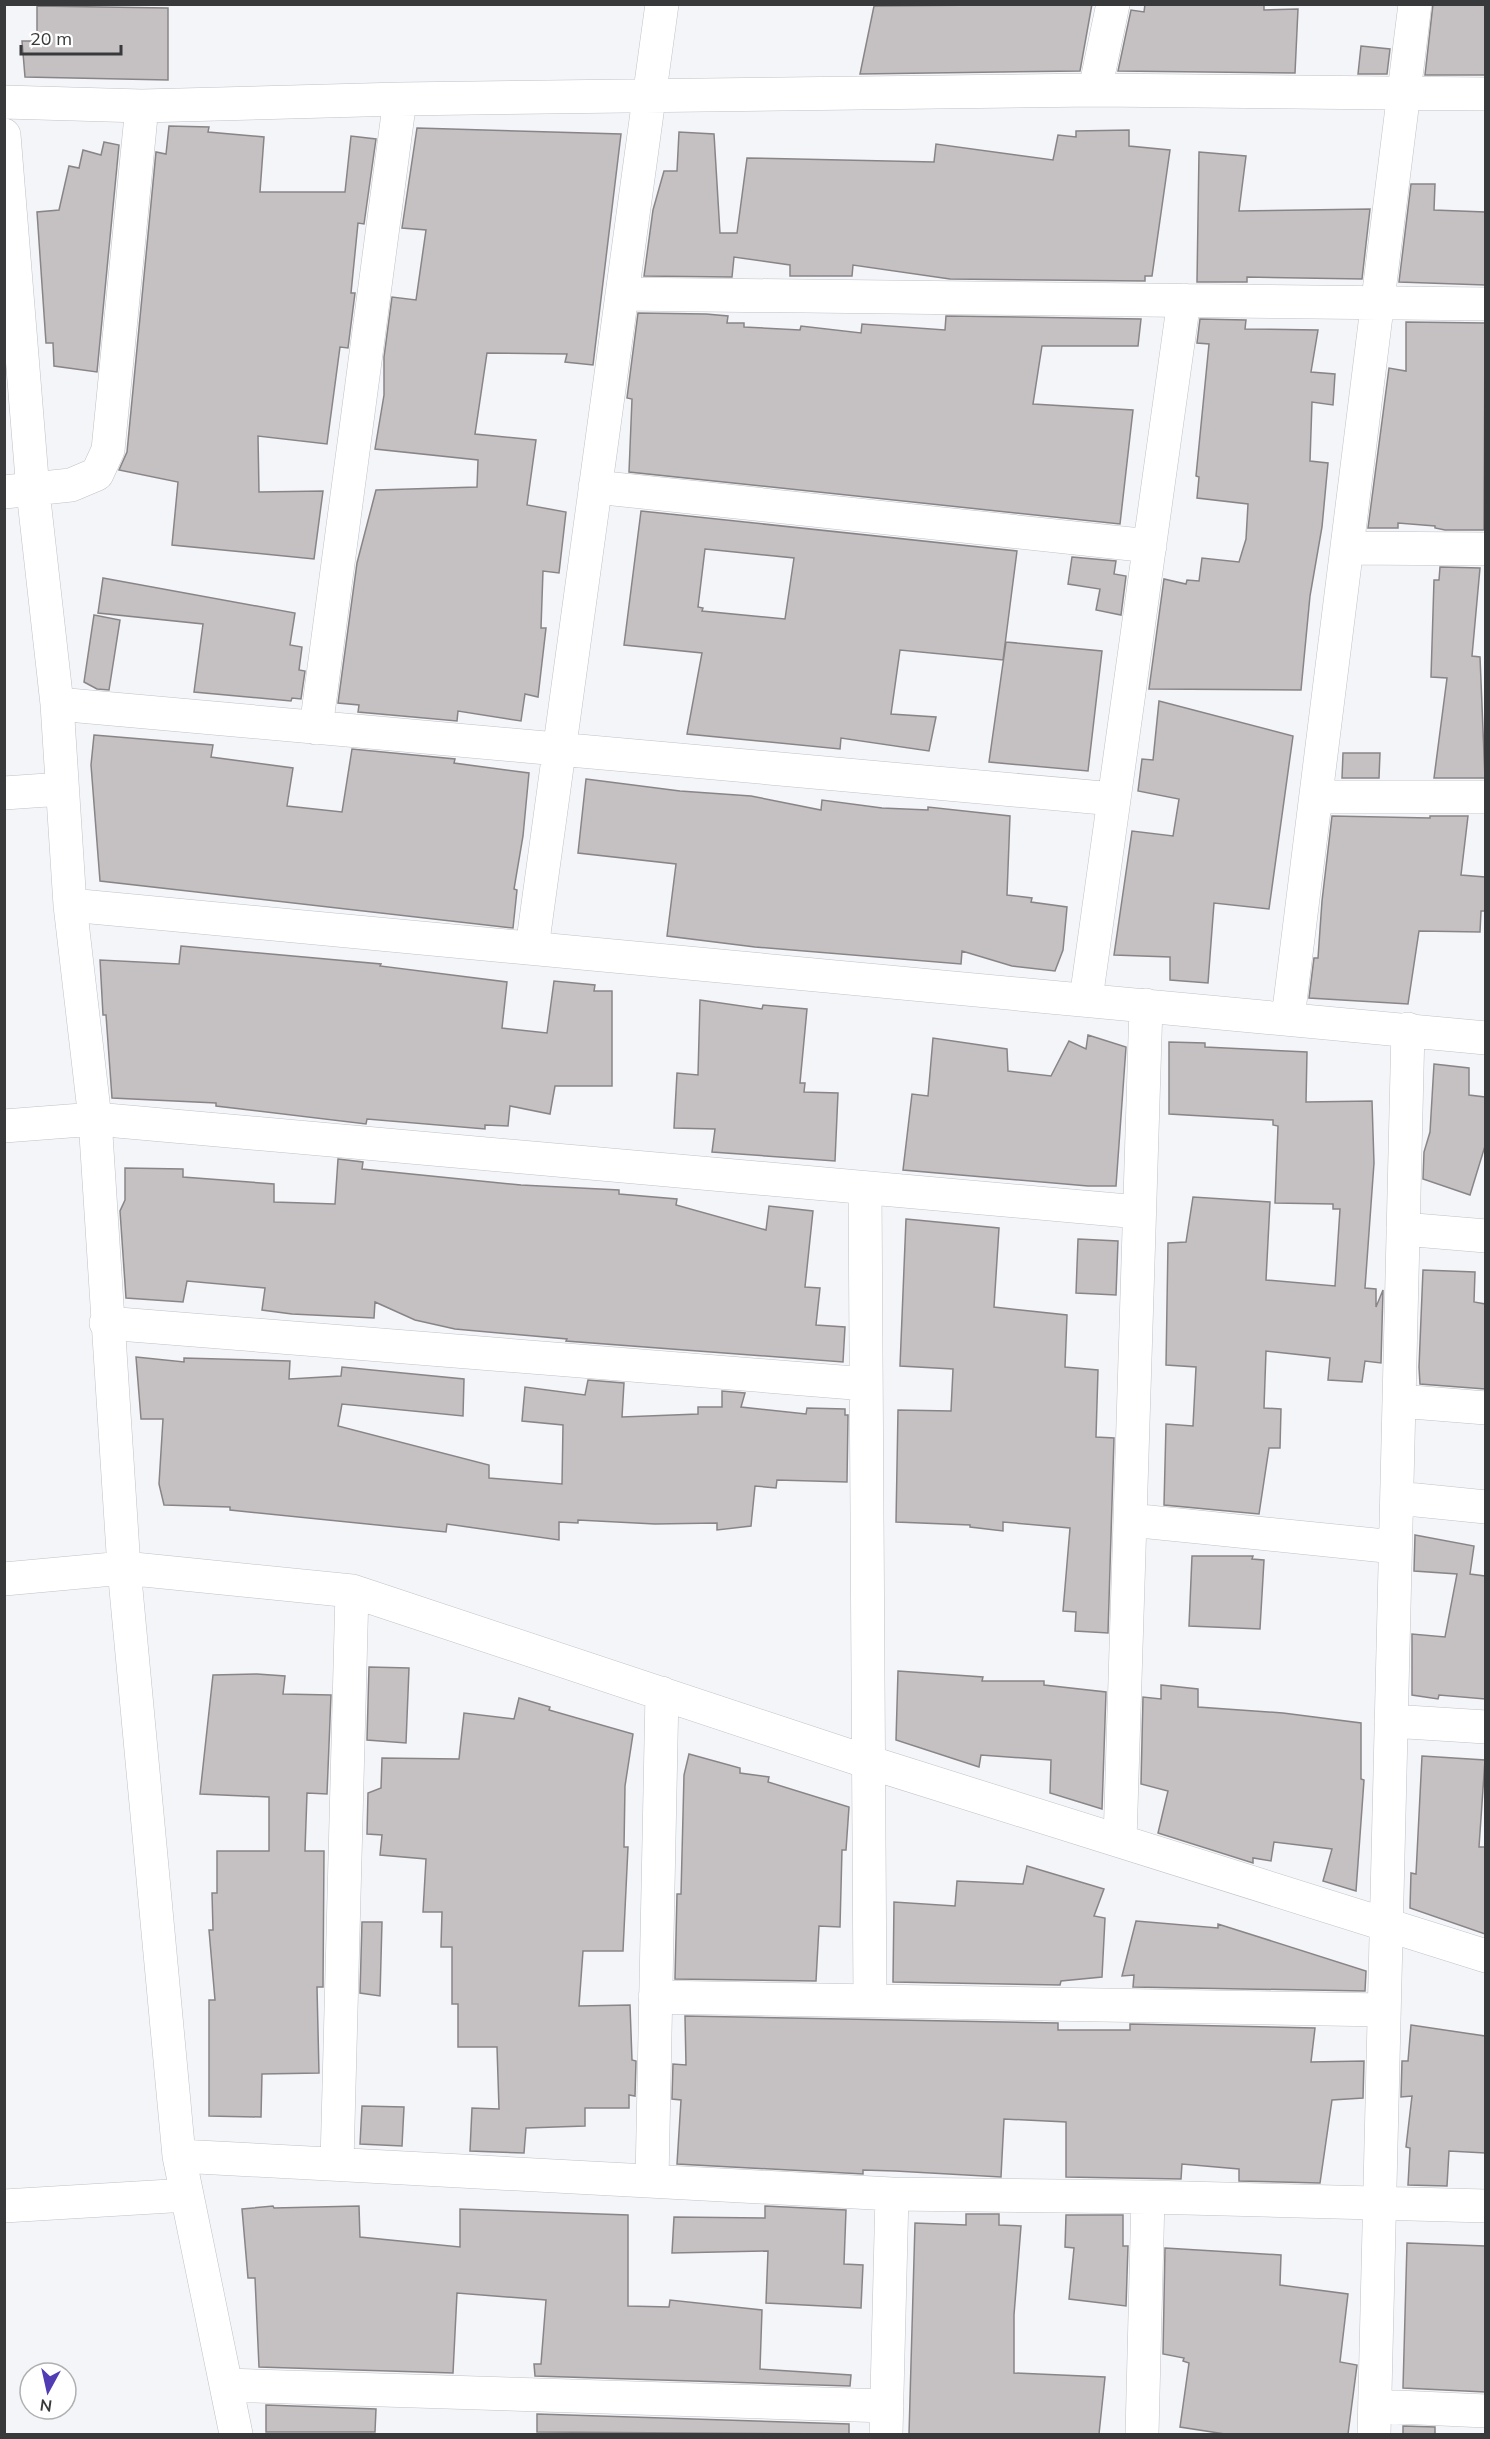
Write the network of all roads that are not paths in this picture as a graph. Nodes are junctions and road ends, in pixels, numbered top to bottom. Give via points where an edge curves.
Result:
1 (662, 4) edge
2 (1113, 4) edge
3 (1415, 4) edge
4 (1095, 90) junction
5 (1403, 94) junction
6 (1485, 94) edge
7 (650, 97) junction
8 (400, 99) junction
9 (4, 102) edge
10 (142, 106) junction
11 (4, 135) edge
12 (622, 294) junction
13 (1184, 300) junction
14 (1378, 302) junction
15 (1485, 304) edge
16 (595, 488) junction
17 (19, 492) edge
18 (1150, 546) junction
19 (1347, 548) junction
20 (1485, 549) edge
21 (57, 704) junction
22 (316, 728) junction
23 (560, 750) junction
24 (62, 789) junction
25 (4, 793) edge
26 (1316, 797) junction
27 (1485, 797) edge
28 (1114, 799) junction
29 (70, 905) junction
30 (532, 948) junction
31 (1086, 999) junction
32 (1146, 1005) junction
33 (1288, 1018) junction
34 (1408, 1029) junction
35 (1485, 1038) edge
36 (95, 1119) junction
37 (4, 1125) edge
38 (865, 1188) junction
39 (1139, 1212) junction
40 (1403, 1229) junction
41 (1485, 1236) edge
42 (106, 1323) junction
43 (866, 1384) junction
44 (1399, 1401) junction
45 (1485, 1408) edge
46 (1397, 1498) junction
47 (1485, 1507) edge
48 (1130, 1520) junction
49 (1395, 1547) junction
50 (124, 1568) junction
51 (4, 1579) edge
52 (352, 1592) junction
53 (662, 1693) junction
54 (1391, 1721) junction
55 (1485, 1727) edge
56 (868, 1762) junction
57 (1120, 1841) junction
58 (1386, 1925) junction
59 (1485, 1956) edge
60 (655, 1997) junction
61 (870, 2001) junction
62 (1384, 2010) junction
63 (179, 2156) junction
64 (337, 2163) junction
65 (652, 2180) junction
66 (892, 2194) junction
67 (187, 2195) junction
68 (1148, 2196) junction
69 (1380, 2203) junction
70 (4, 2206) edge
71 (1485, 2206) edge
72 (226, 2385) junction
73 (1485, 2411) edge
74 (886, 2420) edge
75 (1375, 2420) edge
76 (236, 2434) edge
77 (1142, 2434) edge

1 - 7 street
2 - 4 street
3 - 5 street
4 - 5 street
4 - 7 street
5 - 6 street
5 - 14 street
7 - 8 street
7 - 12 street
8 - 10 street
8 - 22 street
9 - 10 street
10 - 17 street via 108,450 97,474 71,485
11 - 17 street
12 - 13 street
12 - 16 street
13 - 14 street
13 - 18 street
14 - 15 street
14 - 19 street
16 - 18 street
16 - 23 street
17 - 21 street
18 - 28 street
19 - 20 street
19 - 26 street
21 - 22 street
21 - 24 street
22 - 23 street
23 - 28 street
23 - 30 street
24 - 25 street
24 - 29 street
26 - 27 street
26 - 33 street
28 - 31 street
29 - 30 street
29 - 36 street
30 - 31 street
31 - 32 street
32 - 33 street
32 - 39 street
33 - 34 street
34 - 35 street
34 - 40 street
36 - 37 street
36 - 38 street
36 - 42 street
38 - 39 street
38 - 43 street
39 - 48 street
40 - 41 street
40 - 44 street
42 - 43 street
42 - 50 street
43 - 56 street
44 - 45 street
44 - 46 street
46 - 47 street
46 - 49 street
48 - 49 street
48 - 57 street
49 - 54 street
50 - 51 street
50 - 52 street
50 - 63 street
52 - 53 street
52 - 64 street
53 - 56 street
53 - 60 street
54 - 55 street
54 - 58 street
56 - 57 street
56 - 61 street
57 - 58 street
58 - 59 street
58 - 62 street
60 - 61 street
60 - 65 street
61 - 62 street
62 - 69 street
63 - 64 street
63 - 67 street
64 - 65 street
65 - 66 street
66 - 68 street
66 - 74 street
67 - 70 street
67 - 72 street
68 - 69 street
68 - 77 street
69 - 71 street
69 - 75 street
72 - 74 street
72 - 76 street
73 - 75 street

